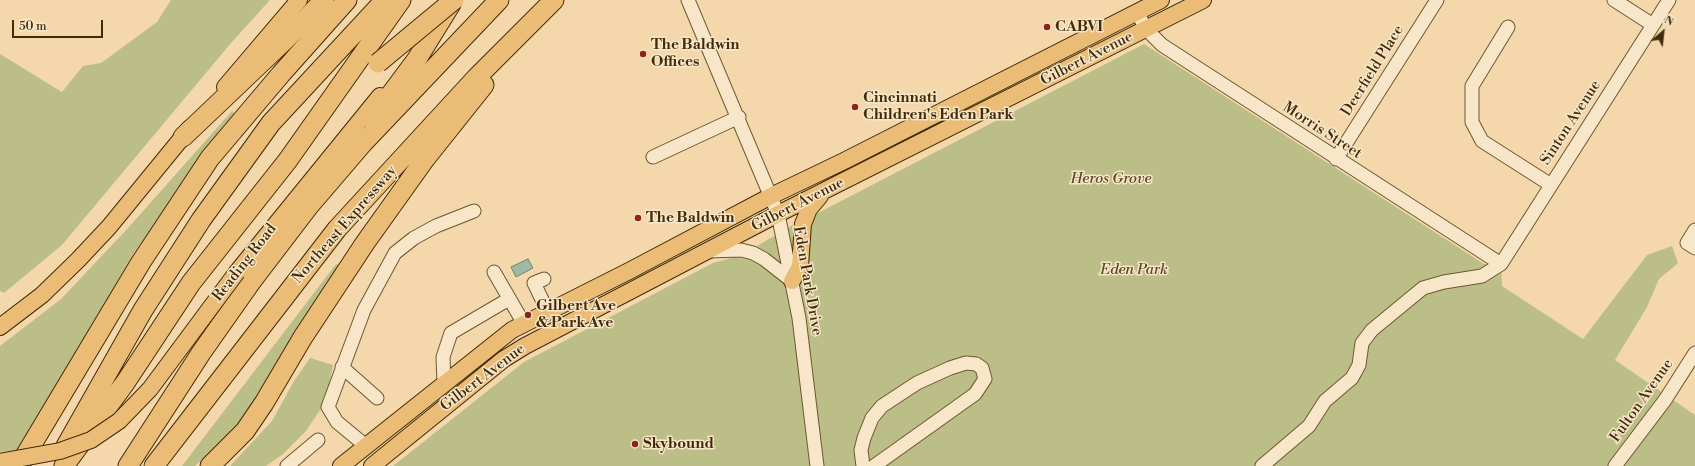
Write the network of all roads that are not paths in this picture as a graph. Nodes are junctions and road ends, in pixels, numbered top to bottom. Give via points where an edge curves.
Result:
1 (299, 0) edge
2 (324, 0) edge
3 (347, 0) edge
4 (385, 0) edge
5 (401, 0) edge
6 (443, 0) edge
7 (454, 0) edge
8 (499, 0) edge
9 (554, 0) edge
10 (688, 0) edge
11 (1161, 0) edge
12 (1203, 0) edge
13 (1437, 0) edge
14 (1614, 0) edge
15 (1669, 0) edge
16 (1137, 12) junction
17 (1653, 25) junction
18 (526, 27) junction
19 (1508, 27) dead end
20 (1146, 29) junction
21 (326, 108) junction
22 (739, 118) junction
23 (183, 137) junction
24 (363, 143) junction
25 (653, 157) dead end
26 (1336, 159) junction
27 (1551, 185) junction
28 (823, 193) junction
29 (771, 196) junction
30 (474, 211) dead end
31 (778, 214) junction
32 (1695, 230) edge
33 (1695, 248) edge
34 (709, 251) junction
35 (1501, 264) junction
36 (494, 272) dead end
37 (544, 278) dead end
38 (792, 281) junction
39 (509, 299) junction
40 (544, 314) junction
41 (524, 324) junction
42 (0, 327) edge
43 (548, 334) junction
44 (1695, 353) edge
45 (342, 367) junction
46 (444, 383) junction
47 (377, 398) dead end
48 (318, 440) dead end
49 (366, 446) junction
50 (0, 462) edge
51 (18, 466) edge
52 (54, 466) edge
53 (64, 466) edge
54 (128, 466) edge
55 (154, 466) edge
56 (210, 466) edge
57 (287, 466) edge
58 (341, 466) edge
59 (372, 466) edge
60 (817, 466) edge
61 (863, 466) edge
62 (874, 466) edge
63 (1262, 466) edge
64 (1615, 466) edge

1 - 23 main road
2 - 23 highway
3 - 51 highway via 210,158 177,206
4 - 52 highway via 271,123 201,220 143,310
5 - 21 highway
6 - 50 main road, Reading Road, bridge via 408,60 237,272 150,389 119,421 91,440 60,451
7 - 21 highway, bridge
7 - 24 highway via 417,59 376,114
8 - 24 highway
9 - 18 highway, Northeast Expressway
10 - 22 street, Eden Park Drive
11 - 16 main road, Gilbert Avenue
12 - 20 main road, Gilbert Avenue
13 - 26 street, Deerfield Place
14 - 17 street
15 - 17 street, Sinton Avenue
16 - 20 street, Morris Street
16 - 29 main road, Gilbert Avenue
17 - 27 street, Sinton Avenue
18 - 55 highway, Northeast Expressway via 323,246
18 - 56 highway via 387,211 303,337 246,431
19 - 27 street via 1472,86 1472,122 1482,141
20 - 26 street, Morris Street via 1162,45
20 - 28 main road, Gilbert Avenue
21 - 53 highway via 191,283 125,382
22 - 25 street
22 - 29 street, Eden Park Drive
23 - 42 main road via 109,227 78,260 42,295
24 - 54 highway via 309,206 251,282 201,353
26 - 35 street, Morris Street
27 - 35 street, Sinton Avenue
28 - 31 main road, Gilbert Avenue
28 - 38 main road via 809,210 803,224 800,266
29 - 31 street, Eden Park Drive
29 - 40 main road, Gilbert Avenue
30 - 45 street via 436,226 414,238 395,253 364,310
31 - 34 main road, Gilbert Avenue
31 - 38 street, Eden Park Drive
32 - 33 street via 1686,243
34 - 38 street via 741,250 757,254
34 - 43 main road, Gilbert Avenue
35 - 63 street via 1482,276 1422,288 1387,317 1366,336 1361,347 1359,365 1352,378 1325,401 1309,426
36 - 39 street
37 - 40 street via 534,283
38 - 60 street, Eden Park Drive
39 - 41 street
39 - 46 street via 451,334 443,357
40 - 41 main road, Gilbert Avenue
40 - 43 street
41 - 46 main road, Gilbert Avenue via 498,339
43 - 59 main road, Gilbert Avenue via 504,359
44 - 64 street, Fulton Avenue via 1665,400
45 - 47 street
45 - 49 street via 328,407 337,422
46 - 49 main road, Gilbert Avenue
48 - 57 street
49 - 58 main road, Gilbert Avenue
61 - 62 street via 863,442 872,418 882,406 939,372 966,363 976,364 982,368 985,379 975,394

